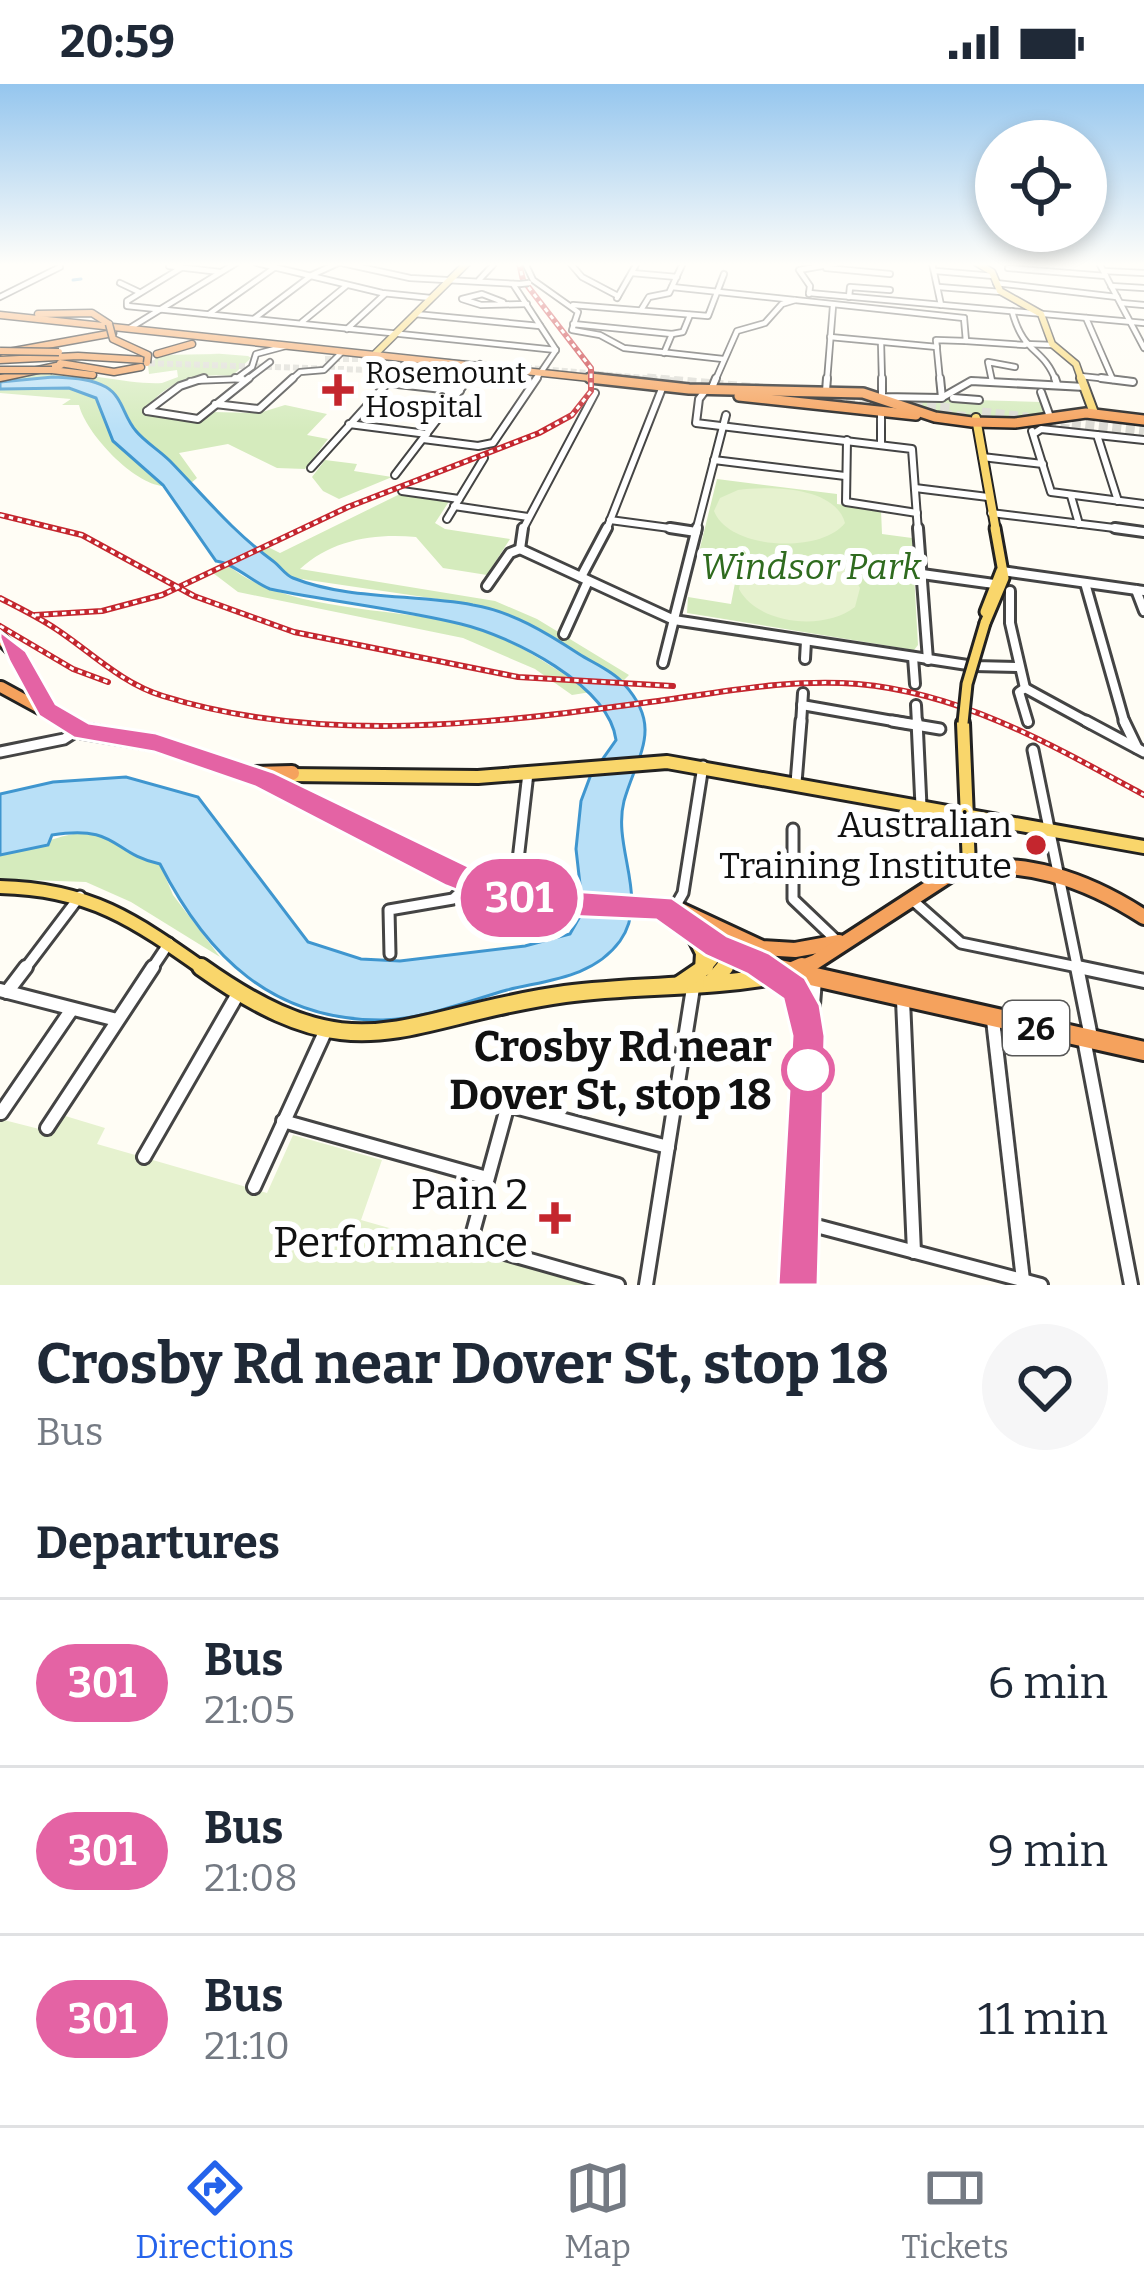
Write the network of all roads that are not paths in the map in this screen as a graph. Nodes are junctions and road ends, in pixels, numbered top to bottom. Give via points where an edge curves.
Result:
1 (36, 319) edge
2 (71, 319) edge
3 (103, 319) edge
4 (145, 319) edge
5 (253, 319) edge
6 (307, 319) edge
7 (357, 319) edge
8 (410, 319) edge
9 (468, 319) edge
10 (537, 319) edge
11 (576, 319) edge
12 (688, 319) edge
13 (769, 319) edge
14 (832, 319) edge
15 (964, 319) edge
16 (1015, 319) edge
17 (1042, 319) edge
18 (1086, 319) edge
19 (1097, 319) edge
20 (1128, 319) edge
21 (1129, 322) junction
22 (1144, 323) edge
23 (86, 324) junction
24 (109, 324) junction
25 (301, 324) junction
26 (542, 326) junction
27 (572, 327) junction
28 (347, 328) junction
29 (125, 330) junction
30 (396, 334) junction
31 (673, 334) junction
32 (185, 337) junction
33 (830, 337) junction
34 (81, 340) junction
35 (966, 341) junction
36 (881, 342) junction
37 (258, 343) dead end
38 (1024, 345) junction
39 (1053, 345) junction
40 (1143, 345) edge
41 (284, 346) junction
42 (618, 346) junction
43 (937, 347) junction
44 (556, 348) junction
45 (57, 350) junction
46 (342, 352) junction
47 (611, 352) dead end
48 (664, 352) junction
49 (376, 354) junction
50 (79, 356) junction
51 (24, 358) junction
52 (723, 358) junction
53 (409, 359) junction
54 (143, 361) junction
55 (0, 362) edge
56 (270, 362) dead end
57 (479, 365) junction
58 (86, 367) junction
59 (1015, 367) dead end
60 (540, 372) junction
61 (1081, 376) junction
62 (240, 379) junction
63 (1114, 380) junction
64 (387, 382) junction
65 (992, 382) junction
66 (1132, 382) dead end
67 (1057, 384) junction
68 (663, 386) junction
69 (1085, 387) junction
70 (1040, 388) junction
71 (460, 391) junction
72 (826, 391) junction
73 (706, 392) junction
74 (595, 393) dead end
75 (882, 397) junction
76 (944, 397) junction
77 (980, 400) tunnel mouth
78 (215, 404) junction
79 (915, 410) junction
80 (881, 411) junction
81 (1094, 411) junction
82 (1049, 414) junction
83 (726, 415) dead end
84 (935, 418) junction
85 (1144, 419) edge
86 (349, 424) junction
87 (974, 424) junction
88 (723, 426) junction
89 (1080, 434) junction
90 (425, 436) junction
91 (1097, 436) junction
92 (847, 440) junction
93 (1144, 440) edge
94 (881, 444) junction
95 (1099, 448) junction
96 (980, 457) junction
97 (484, 458) dead end
98 (714, 460) junction
99 (1043, 464) junction
100 (310, 469) dead end
101 (395, 476) dead end
102 (845, 476) junction
103 (915, 488) junction
104 (402, 491) dead end
105 (1071, 496) junction
106 (988, 497) junction
107 (1118, 501) junction
108 (456, 502) junction
109 (1144, 504) edge
110 (917, 512) junction
111 (990, 513) junction
112 (528, 517) junction
113 (446, 519) dead end
114 (610, 520) junction
115 (1079, 524) junction
116 (696, 532) junction
117 (1144, 532) edge
118 (520, 549) junction
119 (1000, 565) junction
120 (922, 574) junction
121 (585, 579) junction
122 (1085, 583) junction
123 (994, 584) junction
124 (487, 586) dead end
125 (1140, 590) edge
126 (1010, 591) dead end
127 (995, 605) junction
128 (1144, 611) edge
129 (674, 620) junction
130 (988, 620) junction
131 (1010, 623) junction
132 (564, 634) dead end
133 (806, 641) junction
134 (0, 642) edge
135 (914, 657) junction
136 (805, 659) dead end
137 (928, 660) junction
138 (663, 663) dead end
139 (1017, 671) junction
140 (915, 684) dead end
141 (6, 687) edge
142 (1022, 690) junction
143 (38, 692) junction
144 (802, 693) dead end
145 (802, 705) junction
146 (916, 705) dead end
147 (48, 710) junction
148 (1028, 722) dead end
149 (917, 725) junction
150 (79, 729) junction
151 (940, 729) dead end
152 (1125, 738) junction
153 (1033, 750) dead end
154 (1140, 750) edge
155 (0, 752) edge
156 (703, 766) junction
157 (292, 773) junction
158 (528, 773) junction
159 (249, 774) junction
160 (796, 783) junction
161 (276, 785) junction
162 (921, 806) junction
163 (964, 814) junction
164 (794, 829) dead end
165 (1047, 829) junction
166 (1144, 847) edge
167 (969, 866) junction
168 (1058, 879) junction
169 (470, 883) junction
170 (0, 887) edge
171 (81, 895) junction
172 (514, 897) junction
173 (910, 898) junction
174 (668, 908) junction
175 (1144, 917) edge
176 (814, 923) junction
177 (688, 927) junction
178 (170, 942) junction
179 (840, 942) junction
180 (728, 943) junction
181 (390, 954) dead end
182 (760, 956) junction
183 (802, 967) junction
184 (1076, 967) junction
185 (1144, 980) edge
186 (694, 982) junction
187 (240, 990) junction
188 (4, 991) edge
189 (903, 999) junction
190 (928, 1004) junction
191 (72, 1009) junction
192 (993, 1018) junction
193 (117, 1020) junction
194 (907, 1023) junction
195 (326, 1032) junction
196 (809, 1036) junction
197 (1088, 1039) junction
198 (1144, 1051) edge
199 (1, 1113) edge
200 (284, 1121) junction
201 (47, 1128) dead end
202 (668, 1148) junction
203 (144, 1157) dead end
204 (487, 1178) junction
205 (254, 1187) dead end
206 (801, 1222) junction
207 (914, 1252) junction
208 (1023, 1280) junction
209 (618, 1285) edge
210 (646, 1285) edge
211 (798, 1285) edge
212 (1041, 1285) edge
213 (1131, 1285) edge

1 - 23 highway
2 - 23 highway
3 - 24 highway
4 - 29 street
5 - 25 street
6 - 25 street
7 - 28 street
8 - 30 main road
9 - 26 street
10 - 26 street
11 - 27 street
12 - 31 street
13 - 52 street via 738,330
14 - 33 street
15 - 35 street
16 - 38 street
17 - 39 main road
18 - 63 street
19 - 21 street
20 - 21 street
21 - 22 street
21 - 40 street
23 - 29 highway
23 - 34 highway via 90,333
24 - 54 highway, bridge via 105,339
24 - 54 highway, bridge via 113,339 148,355
25 - 28 street
26 - 44 street
27 - 31 street
27 - 42 street
28 - 30 street
29 - 32 highway
29 - 34 highway
29 - 41 highway
29 - 45 highway
30 - 44 street
30 - 49 main road
31 - 48 street
32 - 37 highway
32 - 41 highway
33 - 36 street
33 - 72 street
34 - 55 highway
35 - 38 street
35 - 43 street via 940,339
36 - 43 street
36 - 75 street
38 - 39 street
38 - 67 street via 1048,359
39 - 61 main road
41 - 46 highway
41 - 49 highway
41 - 54 highway via 201,343
41 - 62 street via 256,354
42 - 47 street
42 - 48 street
43 - 76 street
44 - 60 street
45 - 50 highway
45 - 51 highway, bridge
45 - 55 highway, bridge
46 - 49 highway
46 - 78 street via 324,370 300,372 259,410
48 - 52 street
49 - 53 highway
49 - 57 highway
50 - 51 highway, bridge
50 - 54 highway
51 - 55 highway
51 - 58 highway, bridge
52 - 73 street
53 - 57 highway
53 - 64 street
54 - 55 highway, bridge via 124,375
54 - 58 highway via 118,372
55 - 58 highway, bridge
56 - 62 street
57 - 60 highway
57 - 71 street
59 - 65 street via 988,362
60 - 68 highway
60 - 90 street via 493,443
61 - 63 street
61 - 69 main road
62 - 78 street
62 - 78 street via 184,380 147,411 198,418
63 - 66 street
64 - 71 street
64 - 86 street
65 - 70 street
65 - 76 street via 968,381
67 - 69 street
67 - 70 street
68 - 73 highway
68 - 114 street
69 - 81 main road
70 - 82 street
71 - 90 street
72 - 73 highway
72 - 75 highway
73 - 80 highway
73 - 88 street via 694,421
74 - 112 street
75 - 76 street
75 - 79 highway
76 - 77 street
79 - 84 highway
79 - 87 highway
80 - 84 highway
80 - 94 street
81 - 82 highway
81 - 85 highway
81 - 87 highway
82 - 87 highway
83 - 88 street
84 - 87 highway
86 - 90 street
86 - 100 street
87 - 96 main road
88 - 92 street
88 - 98 street
89 - 91 street
89 - 95 street
89 - 99 street via 1033,433
90 - 101 street
91 - 93 street
91 - 95 street
92 - 94 street
92 - 102 street
94 - 103 street via 913,452
95 - 107 street
96 - 99 street
96 - 106 main road
97 - 108 street
98 - 102 street
98 - 116 street
99 - 105 street via 1051,492
102 - 110 street via 846,502
103 - 106 street
103 - 110 street
104 - 108 street
105 - 107 street
105 - 115 street
106 - 111 main road
107 - 109 street
108 - 112 street
108 - 113 street
110 - 120 street
111 - 115 street
111 - 119 main road
112 - 118 street
114 - 116 street
114 - 121 street
115 - 117 street
116 - 129 street
118 - 121 street
118 - 124 street
119 - 122 street
119 - 123 main road
119 - 127 main road
120 - 123 street
120 - 137 street
121 - 129 street
121 - 132 street
122 - 125 street
122 - 152 street
123 - 130 main road
125 - 128 street
126 - 131 street
127 - 130 main road
127 - 131 street
129 - 133 street
129 - 138 street
130 - 131 street
130 - 163 main road, bridge via 967,684
131 - 139 street
133 - 135 street
133 - 136 street
134 - 141 highway
134 - 143 highway, 26 via 14,650
135 - 137 street
135 - 140 street
137 - 139 street
139 - 142 street
141 - 143 highway
141 - 147 highway, 26
142 - 148 street
142 - 152 street
143 - 147 highway, 26
144 - 145 street
145 - 149 street
145 - 160 street
146 - 149 street
147 - 150 highway, 26
149 - 151 street
149 - 162 street
150 - 155 street
150 - 159 highway, 26 via 156,743
152 - 154 street
153 - 165 street
156 - 158 main road via 652,762
156 - 160 main road
156 - 174 street via 683,895
157 - 158 main road
157 - 159 highway
157 - 161 main road
158 - 172 street
159 - 161 highway, 26
160 - 162 main road
161 - 169 highway, 26
162 - 163 main road
163 - 165 main road
163 - 167 main road
164 - 176 street via 792,894
165 - 166 main road
165 - 168 street
167 - 168 highway
167 - 173 highway
168 - 175 highway
168 - 184 street
169 - 172 highway, 26
169 - 181 street via 453,899 389,910
170 - 171 main road
171 - 178 main road
171 - 188 street
172 - 174 highway, 26
173 - 179 highway
173 - 184 street via 956,941
174 - 177 highway, 26
174 - 180 highway, 26
176 - 179 street
176 - 183 street
177 - 180 highway, 26
177 - 186 main road via 703,955
178 - 187 main road
178 - 193 street
179 - 183 highway
180 - 182 highway, 26
180 - 186 main road via 725,967
182 - 183 highway, 26
182 - 183 highway, 26
183 - 186 main road
183 - 189 highway, 26
183 - 196 street
183 - 196 street
184 - 185 street
184 - 197 street
186 - 195 main road via 542,998 386,1034
186 - 202 street
187 - 195 main road via 274,1014
187 - 203 street
188 - 191 street
189 - 190 highway, 26
189 - 194 street
190 - 192 highway, 26
190 - 194 street
191 - 193 street
191 - 199 street
192 - 197 highway, 26
192 - 208 street
193 - 201 street
194 - 207 street
195 - 200 street
196 - 206 street
197 - 198 highway, 26
197 - 213 street
200 - 204 street
200 - 205 street
202 - 204 street via 508,1101
202 - 210 street
204 - 209 street via 470,1243
206 - 207 street
206 - 211 street
207 - 208 street
208 - 212 street

